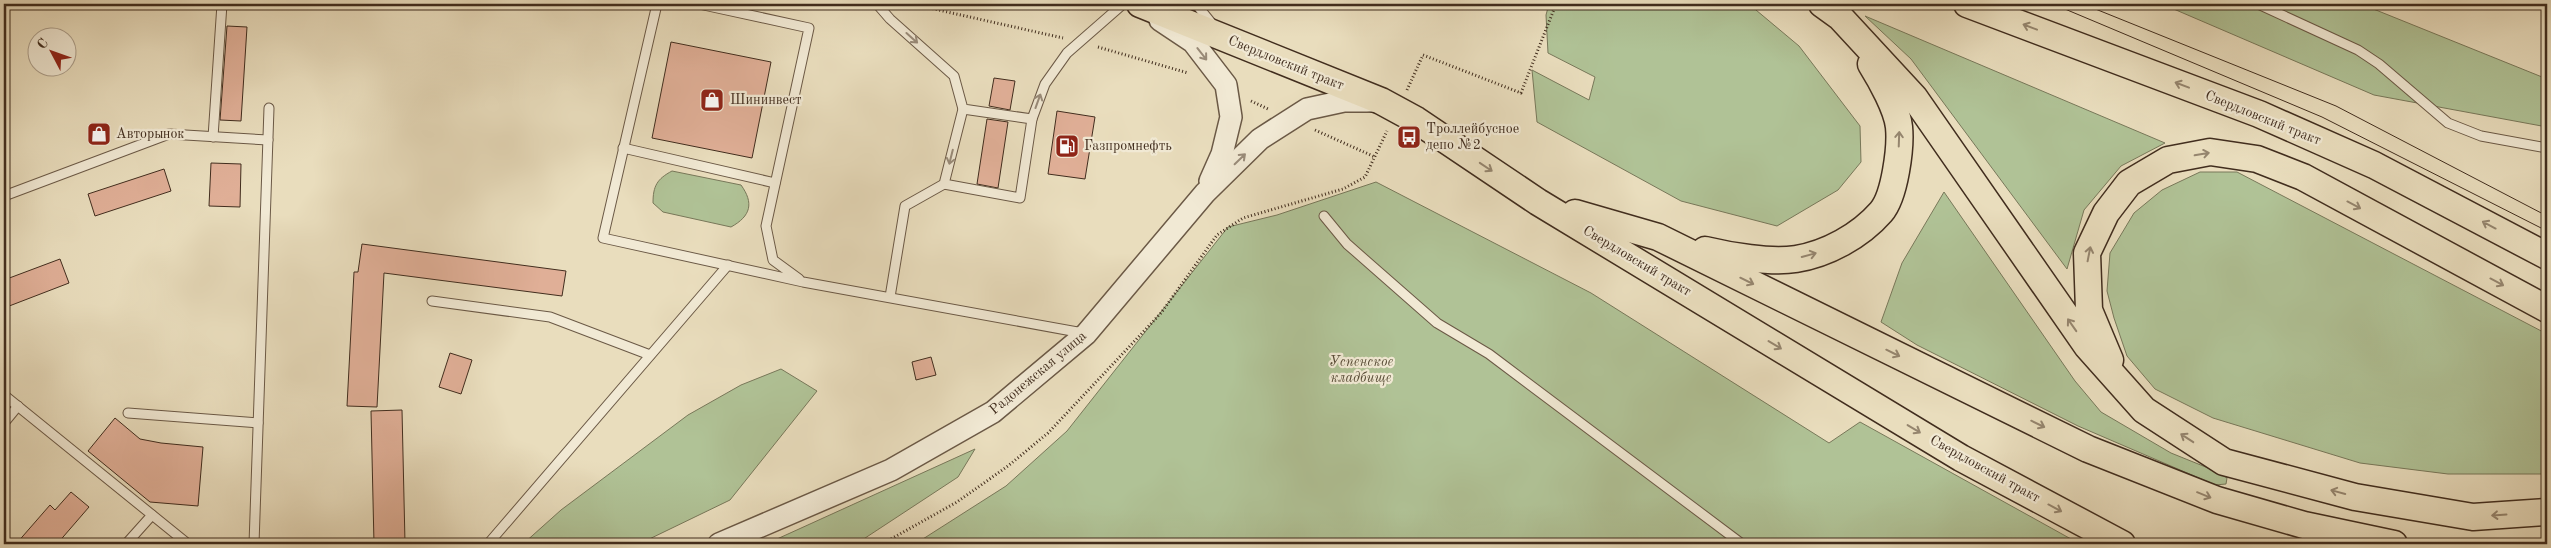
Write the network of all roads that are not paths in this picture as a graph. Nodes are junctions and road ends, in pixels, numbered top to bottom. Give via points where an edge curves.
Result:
1 (222, 4) edge
2 (657, 4) edge
3 (699, 4) edge
4 (877, 4) edge
5 (1123, 4) edge
6 (1136, 4) edge
7 (1140, 4) edge
8 (1196, 4) edge
9 (1967, 4) edge
10 (2258, 4) edge
11 (1831, 10) edge
12 (1222, 37) junction
13 (1389, 105) junction
14 (268, 108) dead end
15 (962, 109) junction
16 (1032, 119) junction
17 (213, 137) junction
18 (268, 140) junction
19 (624, 148) junction
20 (2547, 148) edge
21 (775, 182) junction
22 (944, 184) junction
23 (1205, 193) junction
24 (4, 196) edge
25 (1538, 202) junction
26 (1324, 216) dead end
27 (1658, 237) junction
28 (2547, 256) edge
29 (728, 265) junction
30 (802, 282) junction
31 (890, 297) junction
32 (432, 301) dead end
33 (2547, 309) edge
34 (1086, 334) junction
35 (650, 356) junction
36 (4, 395) edge
37 (18, 406) junction
38 (2144, 410) junction
39 (128, 413) dead end
40 (4, 423) edge
41 (258, 423) junction
42 (2547, 512) edge
43 (152, 515) junction
44 (126, 544) edge
45 (188, 544) edge
46 (254, 544) edge
47 (488, 544) edge
48 (719, 544) edge
49 (1742, 544) edge
50 (2122, 544) edge
51 (2394, 544) edge

1 - 17 lane
2 - 19 lane
3 - 21 lane via 808,28
4 -> 15 lane via 954,76
16 -> 5 lane via 1045,84 1068,53
6 -> 23 street via 1193,42 1226,85 1231,118 1222,154
7 - 12 main road, Свердловский тракт
8 - 12 lane
28 -> 9 main road, Свердловский тракт via 2374,165 2259,114
10 - 20 lane via 2358,50 2448,123 2481,136
27 -> 11 main road via 1732,257 1795,259 1831,249 1861,230 1883,210 1898,171 1899,126 1881,80
38 -> 11 main road via 2087,346 1914,97
12 - 13 main road, Свердловский тракт
23 -> 13 street, Радонежская улица via 1260,139 1307,109 1344,101
13 -> 25 main road, Свердловский тракт
14 - 18 lane
15 - 16 lane
15 -> 22 lane
16 - 22 lane via 1020,198
17 - 18 lane
17 - 24 lane via 169,134
18 - 41 lane
19 - 21 lane
19 - 29 lane via 603,238
21 - 30 lane via 766,226 773,260
22 - 31 lane via 905,206
23 - 34 street, Радонежская улица
25 - 27 main road
25 -> 50 main road, Свердловский тракт via 1961,458
26 - 49 lane via 1347,244 1437,323 1489,354
27 -> 51 main road via 2088,449 2217,500 2304,525
29 - 30 lane
29 - 35 lane
30 - 31 lane
31 - 34 lane
32 - 35 lane via 550,317
38 -> 33 main road via 2112,364 2089,310 2087,253 2106,213 2129,183 2168,160 2210,152 2257,160 2303,177
34 - 48 street, Радонежская улица via 993,412 891,470
35 - 47 lane
36 - 37 lane
37 - 40 lane
37 - 43 lane
42 -> 38 main road via 2473,517 2356,497 2224,462
39 - 41 lane
41 - 46 lane
43 - 44 lane
43 - 45 lane

